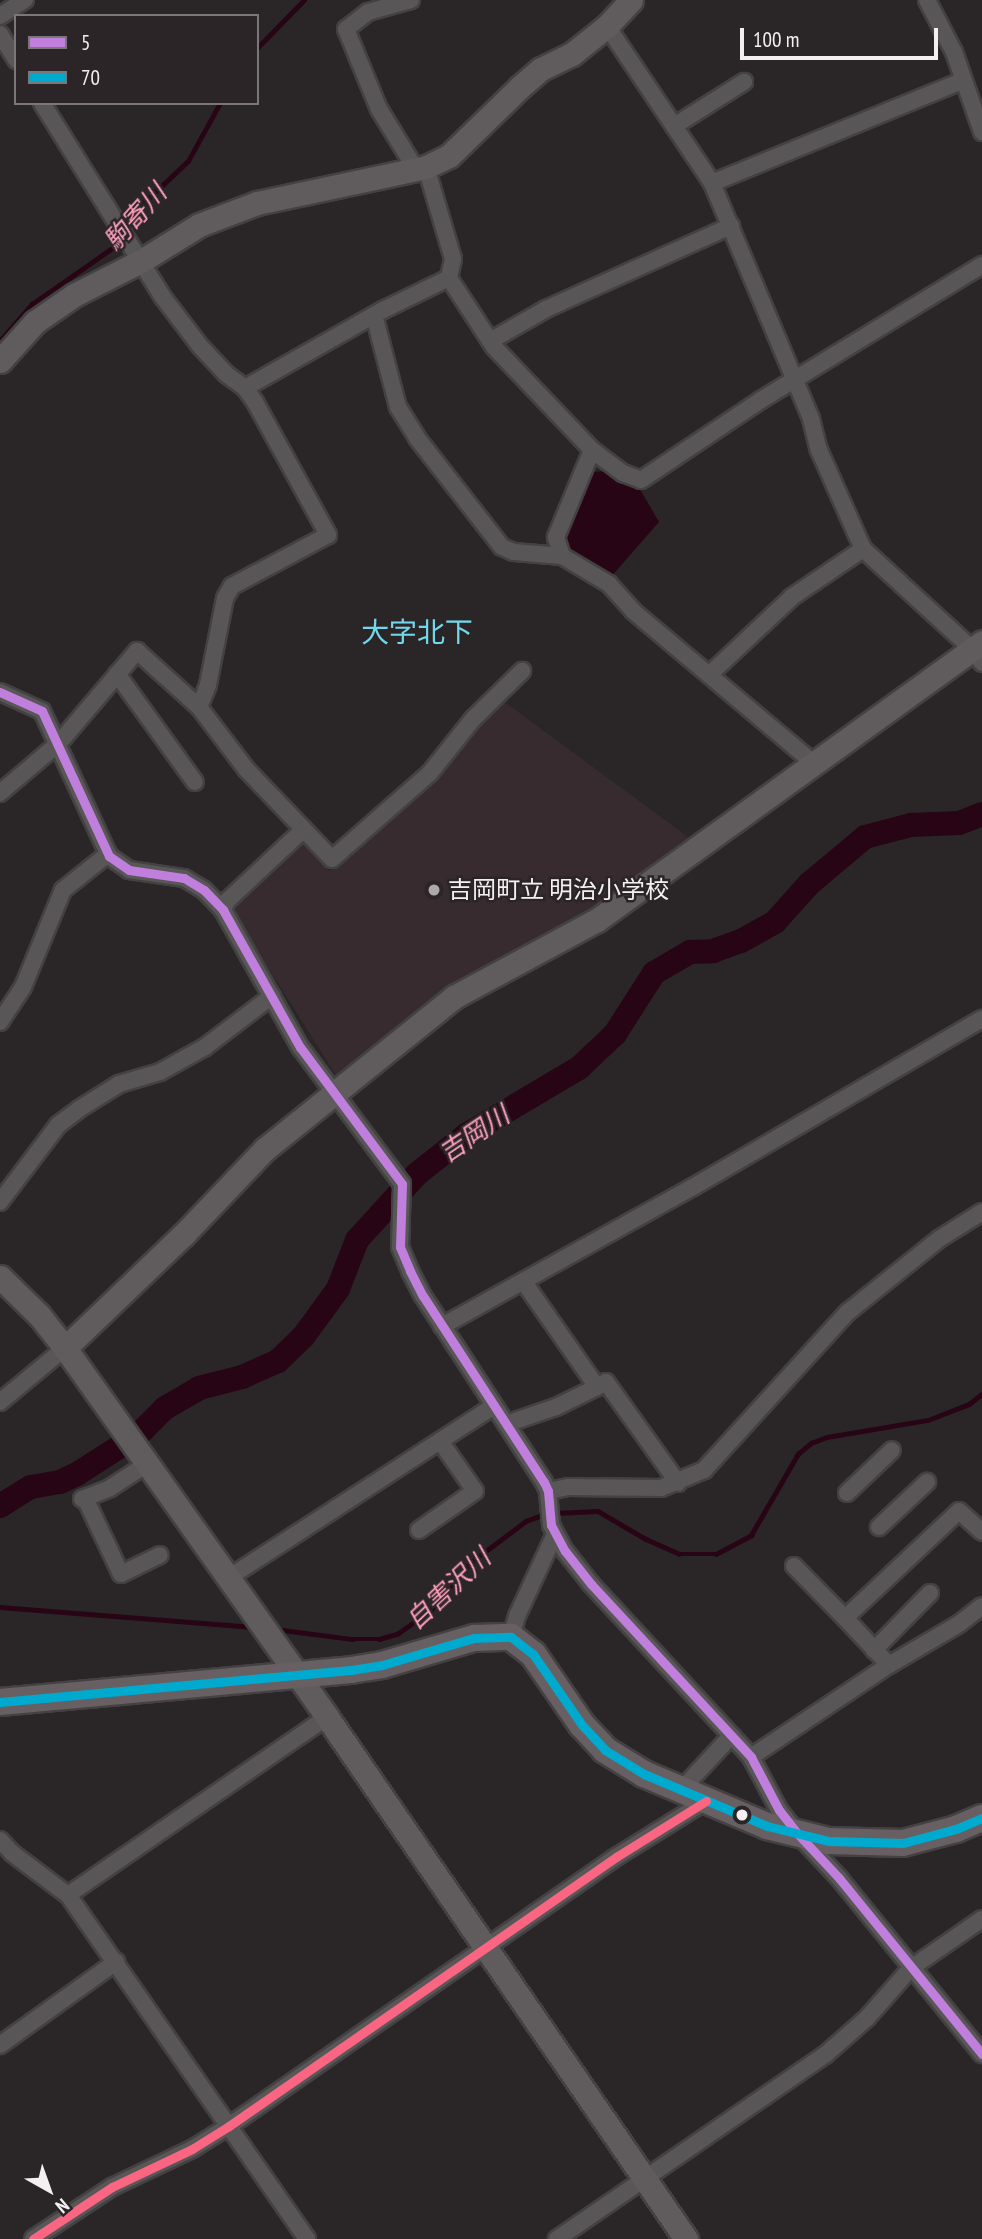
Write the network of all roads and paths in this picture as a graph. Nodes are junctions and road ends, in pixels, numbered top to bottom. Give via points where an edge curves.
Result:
1 (25, 0) edge
2 (411, 0) edge
3 (631, 0) edge
4 (927, 0) edge
5 (0, 16) edge
6 (607, 26) junction
7 (0, 34) edge
8 (14, 57) edge
9 (962, 81) junction
10 (744, 82) dead end
11 (43, 105) edge
12 (674, 126) junction
13 (982, 132) edge
14 (421, 168) junction
15 (712, 183) junction
16 (731, 226) junction
17 (141, 261) junction
18 (982, 265) edge
19 (449, 278) junction
20 (374, 315) junction
21 (490, 341) junction
22 (0, 361) edge
23 (794, 381) junction
24 (245, 388) junction
25 (592, 450) junction
26 (863, 549) junction
27 (562, 556) junction
28 (979, 651) edge
29 (522, 671) dead end
30 (117, 674) junction
31 (710, 674) junction
32 (0, 692) edge
33 (199, 707) junction
34 (59, 743) junction
35 (816, 765) junction
36 (195, 782) dead end
37 (0, 793) edge
38 (304, 829) junction
39 (108, 854) junction
40 (223, 910) junction
41 (272, 996) junction
42 (982, 1019) edge
43 (0, 1022) edge
44 (337, 1092) junction
45 (0, 1202) edge
46 (982, 1212) edge
47 (0, 1278) edge
48 (523, 1281) junction
49 (442, 1326) junction
50 (65, 1348) junction
51 (597, 1387) junction
52 (0, 1402) edge
53 (494, 1406) junction
54 (506, 1424) junction
55 (440, 1441) junction
56 (892, 1450) dead end
57 (144, 1460) junction
58 (927, 1482) dead end
59 (678, 1483) junction
60 (847, 1493) dead end
61 (549, 1495) junction
62 (879, 1527) dead end
63 (419, 1530) dead end
64 (553, 1530) junction
65 (982, 1532) edge
66 (160, 1555) dead end
67 (794, 1566) dead end
68 (228, 1578) junction
69 (930, 1593) dead end
70 (982, 1606) edge
71 (845, 1618) junction
72 (511, 1637) junction
73 (874, 1650) junction
74 (889, 1665) junction
75 (296, 1675) junction
76 (0, 1702) edge
77 (327, 1717) junction
78 (731, 1736) junction
79 (751, 1757) junction
80 (681, 1790) junction
81 (706, 1801) junction
82 (982, 1818) edge
83 (796, 1832) junction
84 (0, 1840) edge
85 (68, 1895) junction
86 (982, 1919) edge
87 (484, 1948) junction
88 (116, 1962) junction
89 (911, 1968) junction
90 (0, 2045) edge
91 (982, 2054) edge
92 (229, 2126) junction
93 (644, 2178) junction
94 (33, 2239) edge
95 (307, 2239) edge
96 (556, 2239) edge
97 (686, 2239) edge

1 - 5 street
2 - 14 street via 368,12 346,29 379,109
3 - 6 street
4 - 9 street via 954,52
6 - 12 street
6 - 14 street via 572,54 541,69 449,156
7 - 8 street
9 - 13 street
9 - 15 street
10 - 12 street
11 - 17 street
12 - 15 street
14 - 17 street via 257,203 199,225
14 - 19 street via 453,259
15 - 16 street
16 - 21 street via 546,309
16 - 23 street
17 - 22 street via 74,295 35,322
17 - 24 street via 200,346
18 - 23 street
19 - 20 street
19 - 21 street
20 - 24 street
20 - 27 street via 398,407 482,523 502,547 514,552
21 - 25 street
23 - 25 street via 641,480 622,473
23 - 26 street
24 - 33 street via 328,535 232,586 225,598 208,685
25 - 27 street via 556,537
26 - 28 street
26 - 31 street via 792,597
27 - 31 street via 609,584 633,611
28 - 35 street
29 - 38 street via 473,719 430,773 332,859
30 - 33 street via 137,651
30 - 34 street
30 - 36 street
31 - 35 street
32 - 34 street via 42,711
33 - 38 street via 246,769
34 - 37 street
34 - 39 street
35 - 44 street via 597,920 454,996
38 - 40 street via 226,901
39 - 40 street via 129,870 184,878
39 - 43 street via 63,890 23,987
40 - 41 street
41 - 44 street via 300,1046
41 - 45 street via 205,1047 160,1072 119,1084 79,1109 58,1125
42 - 48 street
44 - 49 street via 402,1184 400,1247
44 - 50 street via 265,1149
46 - 59 street via 939,1239 848,1312 704,1470
47 - 50 street via 40,1315
48 - 49 street
48 - 51 street
49 - 53 street
50 - 52 street
50 - 57 street
51 - 54 street
51 - 59 street via 607,1382
53 - 54 street
53 - 55 street
54 - 61 street
55 - 63 street via 475,1491
55 - 68 street
56 - 60 street
57 - 66 street via 110,1488 83,1499 121,1574
57 - 68 street
58 - 62 street
59 - 61 street via 661,1488 568,1486
61 - 64 street
64 - 72 street
64 - 78 street via 591,1584
65 - 71 street via 959,1511
67 - 71 street
68 - 75 street
69 - 73 street
70 - 74 street
71 - 73 street
72 - 75 main road via 474,1637 382,1665
72 - 80 main road via 533,1654 582,1725 606,1750 624,1764
73 - 74 street
74 - 79 street
75 - 76 main road
75 - 77 street
77 - 85 street
77 - 87 street
78 - 79 street
78 - 80 street
79 - 83 street
80 - 81 main road
81 - 83 main road via 767,1826
81 - 87 street
82 - 83 main road via 903,1843 829,1841
83 - 89 street
84 - 85 street
85 - 88 street
86 - 89 street
87 - 92 street
87 - 93 street
88 - 90 street
88 - 92 street
89 - 91 street
89 - 93 street via 867,2018 825,2055
92 - 94 street via 112,2187
92 - 95 street
93 - 96 street
93 - 97 street

